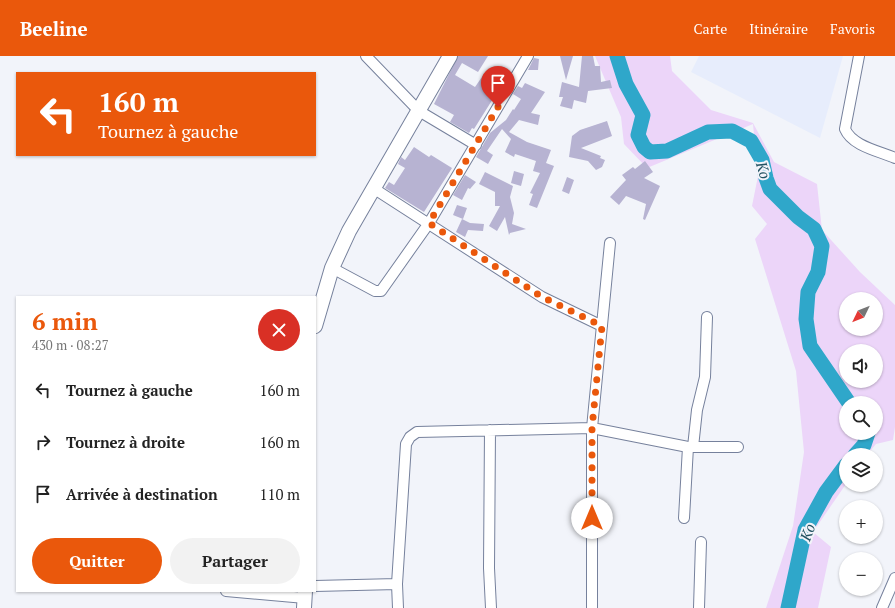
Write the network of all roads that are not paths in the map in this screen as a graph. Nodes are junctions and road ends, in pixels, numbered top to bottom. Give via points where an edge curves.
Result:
1 (366, 56) edge
2 (450, 56) edge
3 (528, 56) edge
4 (859, 56) edge
5 (419, 111) junction
6 (476, 145) junction
7 (895, 158) edge
8 (374, 188) junction
9 (429, 223) junction
10 (610, 243) dead end
11 (332, 268) junction
12 (707, 317) dead end
13 (316, 323) edge
14 (602, 326) junction
15 (592, 428) junction
16 (490, 430) junction
17 (690, 447) junction
18 (738, 447) dead end
19 (684, 518) dead end
20 (701, 542) dead end
21 (895, 578) edge
22 (397, 584) junction
23 (316, 586) edge
24 (236, 592) edge
25 (305, 599) edge
26 (398, 608) edge
27 (491, 608) edge
28 (592, 608) edge
29 (699, 608) edge
30 (882, 608) edge

1 - 5 street
2 - 5 main road
3 - 6 street
4 - 7 street via 845,129 854,141
5 - 6 street
5 - 8 main road
6 - 9 street
8 - 9 street
8 - 11 main road via 349,231
9 - 11 street via 381,291 375,291
9 - 14 street via 542,297
10 - 14 street
11 - 13 main road
12 - 17 street via 705,377
14 - 15 street
15 - 16 street
15 - 17 street
15 - 28 street
16 - 22 street via 417,432 410,437 406,444
16 - 27 street
17 - 18 street
17 - 19 street
20 - 29 street
21 - 30 street
22 - 23 street
22 - 26 street
24 - 25 street

